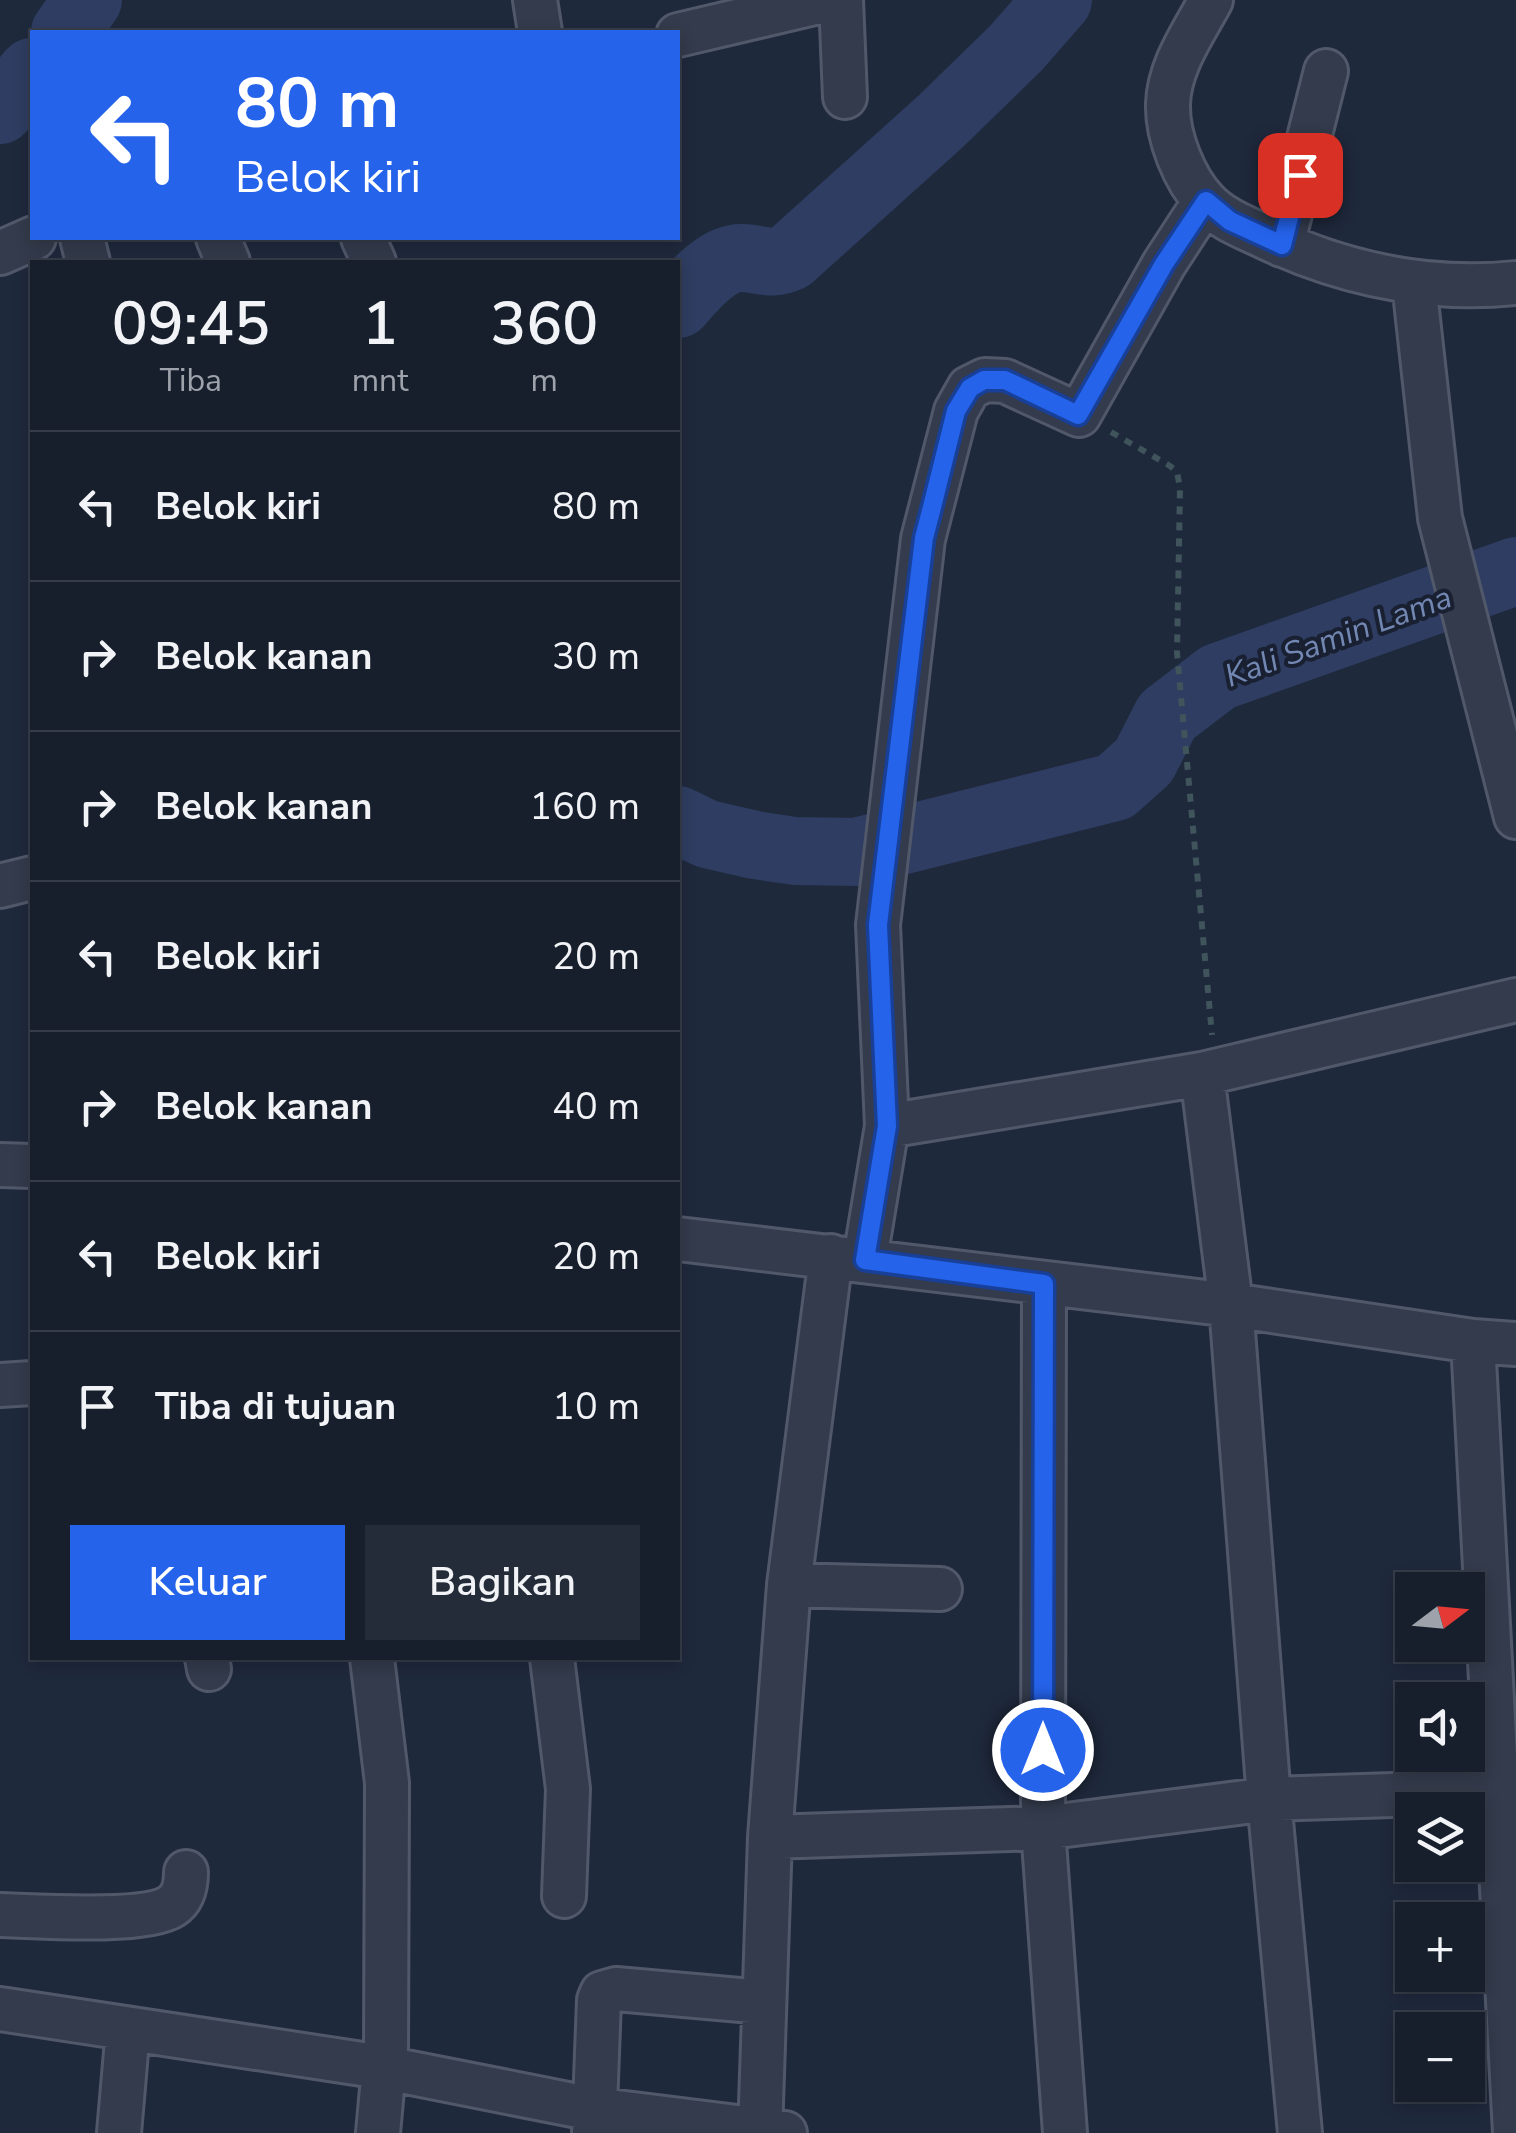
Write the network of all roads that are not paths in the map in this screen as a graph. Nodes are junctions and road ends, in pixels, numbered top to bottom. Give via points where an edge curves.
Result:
1 (535, 0) edge
2 (827, 0) edge
3 (841, 0) edge
4 (1212, 0) edge
5 (540, 30) edge
6 (680, 34) edge
7 (1326, 70) dead end
8 (846, 98) dead end
9 (1206, 201) junction
10 (30, 240) edge
11 (1282, 245) junction
12 (0, 253) edge
13 (1414, 283) junction
14 (1516, 283) edge
15 (1516, 817) edge
16 (30, 878) edge
17 (0, 886) edge
18 (1516, 1000) edge
19 (1209, 1072) junction
20 (887, 1126) junction
21 (0, 1164) edge
22 (30, 1166) edge
23 (680, 1239) edge
24 (848, 1258) junction
25 (1044, 1284) junction
26 (1231, 1305) junction
27 (1473, 1340) junction
28 (1516, 1344) edge
29 (30, 1383) edge
30 (0, 1385) edge
31 (788, 1585) junction
32 (940, 1588) dead end
33 (372, 1660) edge
34 (552, 1660) edge
35 (1506, 1791) edge
36 (1269, 1799) junction
37 (1043, 1828) junction
38 (770, 1836) junction
39 (186, 1872) dead end
40 (564, 1896) dead end
41 (0, 1915) edge
42 (764, 2002) junction
43 (0, 2010) edge
44 (128, 2029) junction
45 (383, 2069) junction
46 (593, 2121) edge
47 (769, 2131) edge
48 (119, 2133) edge
49 (378, 2133) edge
50 (1065, 2133) edge
51 (1300, 2133) edge
52 (1515, 2133) edge

1 - 5 street
2 - 6 street
3 - 8 street
4 - 9 street via 1175,67 1168,103 1183,165
7 - 11 street
9 - 11 street via 1230,221
9 - 20 street via 1078,415 1005,380 970,388 956,411 924,538 878,925
10 - 12 street
11 - 13 street via 1343,268
13 - 14 street
13 - 15 street via 1440,518
16 - 17 street
18 - 19 street
19 - 20 street
19 - 26 street
20 - 24 street
21 - 22 street
23 - 24 street
24 - 25 street
24 - 31 street
25 - 26 street
25 - 37 street
26 - 27 street
26 - 36 street
27 - 28 street
27 - 35 street
29 - 30 street
31 - 32 street
31 - 38 street
33 - 45 street via 387,1783
34 - 40 street via 568,1789
35 - 36 street
35 - 52 street
36 - 37 street
36 - 51 street
37 - 38 street
37 - 50 street
38 - 42 street
39 - 41 street via 181,1896 167,1909
42 - 46 street via 606,1990 599,2000
42 - 47 street
43 - 44 street
44 - 45 street
44 - 48 street
45 - 46 street
45 - 49 street
46 - 47 street

